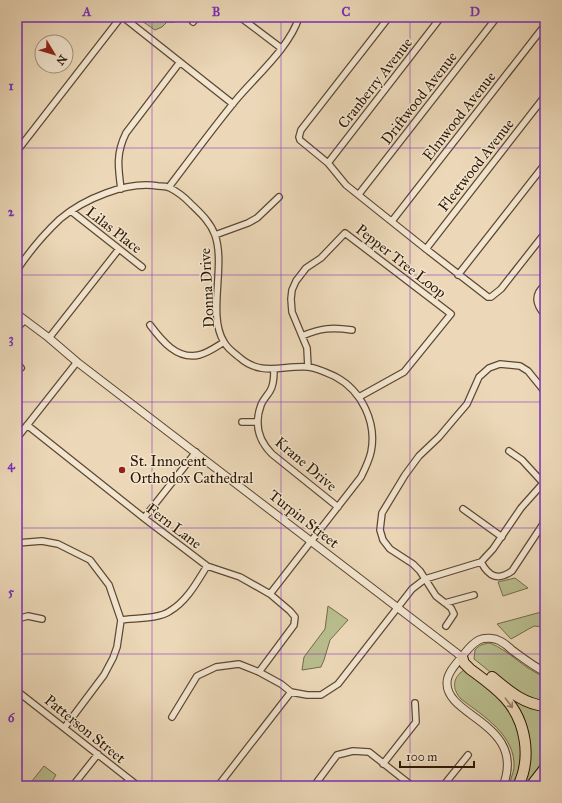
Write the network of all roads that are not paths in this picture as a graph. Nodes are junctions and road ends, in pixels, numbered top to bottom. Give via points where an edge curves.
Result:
1 (122, 17) edge
2 (240, 17) edge
3 (299, 17) edge
4 (389, 17) edge
5 (441, 17) edge
6 (497, 17) edge
7 (545, 26) edge
8 (281, 48) junction
9 (180, 62) junction
10 (545, 96) edge
11 (233, 104) junction
12 (17, 151) edge
13 (328, 163) junction
14 (545, 164) edge
15 (169, 187) junction
16 (121, 189) junction
17 (359, 194) junction
18 (279, 197) dead end
19 (72, 211) junction
20 (392, 221) junction
21 (545, 233) edge
22 (215, 235) junction
23 (119, 249) junction
24 (426, 249) junction
25 (142, 267) dead end
26 (17, 270) edge
27 (458, 275) junction
28 (545, 285) edge
29 (17, 314) edge
30 (545, 315) edge
31 (25, 320) junction
32 (150, 326) dead end
33 (17, 328) edge
34 (352, 330) dead end
35 (302, 336) junction
36 (49, 338) junction
37 (224, 342) junction
38 (77, 362) junction
39 (17, 363) edge
40 (308, 367) junction
41 (21, 368) dead end
42 (274, 370) junction
43 (545, 392) edge
44 (359, 397) junction
45 (242, 422) dead end
46 (258, 422) junction
47 (27, 425) junction
48 (17, 438) edge
49 (509, 451) dead end
50 (196, 452) junction
51 (544, 483) edge
52 (338, 507) junction
53 (463, 509) dead end
54 (545, 513) edge
55 (144, 518) junction
56 (502, 537) junction
57 (312, 542) junction
58 (17, 543) edge
59 (481, 562) junction
60 (208, 566) junction
61 (425, 579) junction
62 (270, 594) junction
63 (474, 595) dead end
64 (445, 603) junction
65 (397, 608) junction
66 (17, 619) edge
67 (42, 619) dead end
68 (121, 620) junction
69 (446, 626) dead end
70 (462, 657) junction
71 (259, 672) junction
72 (545, 672) edge
73 (17, 690) edge
74 (291, 692) junction
75 (415, 702) dead end
76 (545, 706) edge
77 (172, 717) dead end
78 (65, 727) junction
79 (98, 754) junction
80 (468, 755) dead end
81 (383, 764) junction
82 (545, 768) edge
83 (129, 779) junction
84 (75, 783) dead end
85 (124, 786) edge
86 (138, 786) edge
87 (218, 786) edge
88 (314, 786) edge
89 (412, 786) edge
90 (443, 786) edge
91 (503, 786) edge
92 (518, 786) edge
93 (531, 786) edge

1 - 9 street
1 - 12 street
2 - 8 street
3 - 8 street via 292,34
4 - 13 street via 301,130 300,140
5 - 13 street, Cranberry Avenue
6 - 17 street, Driftwood Avenue
7 - 20 street, Elmwood Avenue
8 - 11 street
9 - 11 street
9 - 16 street via 126,133 118,155
10 - 24 street, Fleetwood Avenue
11 - 15 street
13 - 17 street via 346,185
14 - 27 street
15 - 16 street via 150,185
15 - 22 street, Donna Drive via 201,214
16 - 19 street via 94,198
17 - 20 street
18 - 22 street via 257,218
19 - 23 street, Lilas Place
19 - 26 street via 45,235
20 - 24 street
21 - 27 street via 494,295 488,297
22 - 37 street, Donna Drive via 218,249 217,316
23 - 25 street, Lilas Place
23 - 36 street
24 - 27 street
28 - 30 street via 541,288 537,301
29 - 31 street, Turpin Street
31 - 33 street
31 - 36 street, Turpin Street
32 - 37 street via 166,344 186,356 198,356
34 - 35 street via 328,328
35 - 40 street, Pepper Tree Loop via 307,348
35 - 44 street, Pepper Tree Loop via 292,312 292,290 306,268 321,258 345,233 450,314 404,372
36 - 38 street, Turpin Street
37 - 42 street, Donna Drive via 242,360
38 - 47 street
38 - 50 street, Turpin Street
39 - 41 street
40 - 42 street, Donna Drive
40 - 44 street, Donna Drive via 340,380
42 - 46 street, Krane Drive via 274,382 261,404
43 - 61 street via 528,371 520,366 500,364 489,368 479,377 466,404 405,475 382,513 380,530 383,540 390,549 413,564
44 - 52 street, Donna Drive via 371,421 371,450 361,477
45 - 46 street
46 - 52 street, Krane Drive via 260,438 268,450
47 - 48 street
47 - 55 street, Fern Lane
49 - 51 street via 522,460
50 - 55 street
50 - 57 street, Turpin Street
51 - 56 street via 521,508
52 - 57 street, Donna Drive
53 - 56 street
54 - 59 street via 543,524 506,576 490,574
55 - 60 street, Fern Lane
56 - 59 street
57 - 62 street, Donna Drive
57 - 65 street, Turpin Street
58 - 68 street via 42,541 58,544 90,560 109,585
59 - 61 street
60 - 62 street, Fern Lane via 240,577
60 - 68 street via 187,597 170,612
61 - 64 street via 436,596
61 - 65 street via 412,589
62 - 71 street, Fern Lane via 295,617 294,625
63 - 64 street
64 - 69 street via 454,614
65 - 70 street, Turpin Street
65 - 74 street via 338,684 321,695
66 - 67 street via 28,616
68 - 78 street via 113,658 104,675
70 - 72 street via 480,639 492,638 501,641
70 - 76 highway via 519,698
70 - 91 street via 449,674 448,692 499,740 505,752 507,766
70 -> 92 highway via 470,669 506,699 517,717 525,752 524,769
71 - 74 street
71 - 77 street via 239,664 216,667 197,676
73 - 78 street, Patterson Street
74 - 87 street
75 - 81 street via 416,722
78 - 79 street, Patterson Street
79 - 83 street, Patterson Street
79 - 84 street
80 - 90 street
81 - 88 street via 370,752 353,751 337,755
81 - 89 street
82 - 93 highway
83 - 85 street
83 - 86 street, Patterson Street

